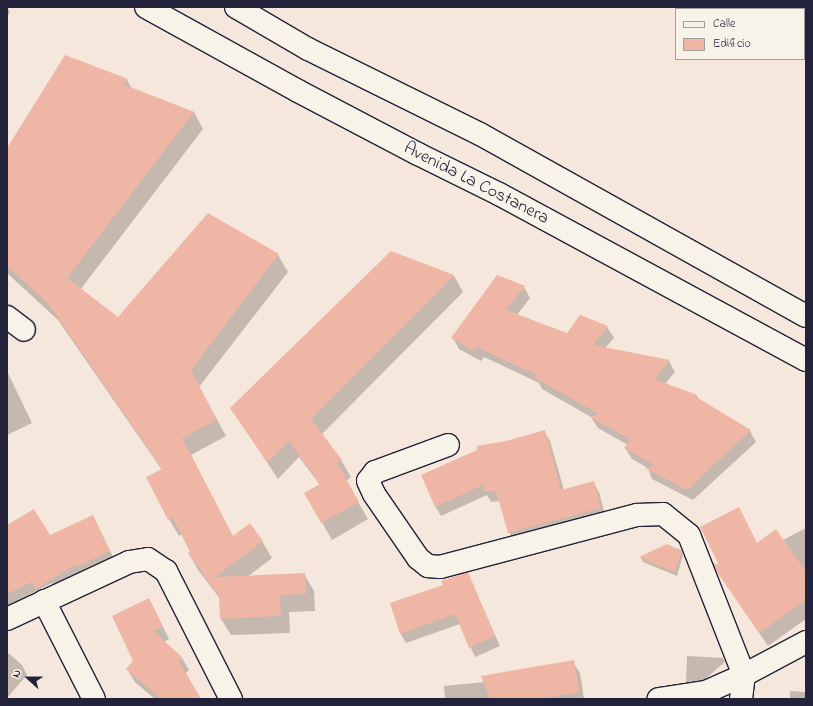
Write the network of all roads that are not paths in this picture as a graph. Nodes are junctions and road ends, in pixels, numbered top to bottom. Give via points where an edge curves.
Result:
1 (146, 7) edge
2 (236, 7) edge
3 (7, 316) edge
4 (806, 316) edge
5 (24, 330) dead end
6 (806, 360) edge
7 (448, 445) dead end
8 (44, 601) junction
9 (7, 619) edge
10 (806, 642) edge
11 (744, 675) junction
12 (94, 699) edge
13 (231, 699) edge
14 (659, 699) edge
15 (741, 699) edge

1 - 6 street, Avenida La Costanera via 305,95 500,194
2 - 4 street via 308,49 480,134
3 - 5 street
7 - 11 street via 375,472 368,481 374,494 418,558 428,566 440,567 637,515 663,514 689,535
8 - 9 street
8 - 12 street
8 - 13 street via 129,562 148,559 166,571
10 - 11 street
11 - 14 street via 706,692
11 - 15 street

